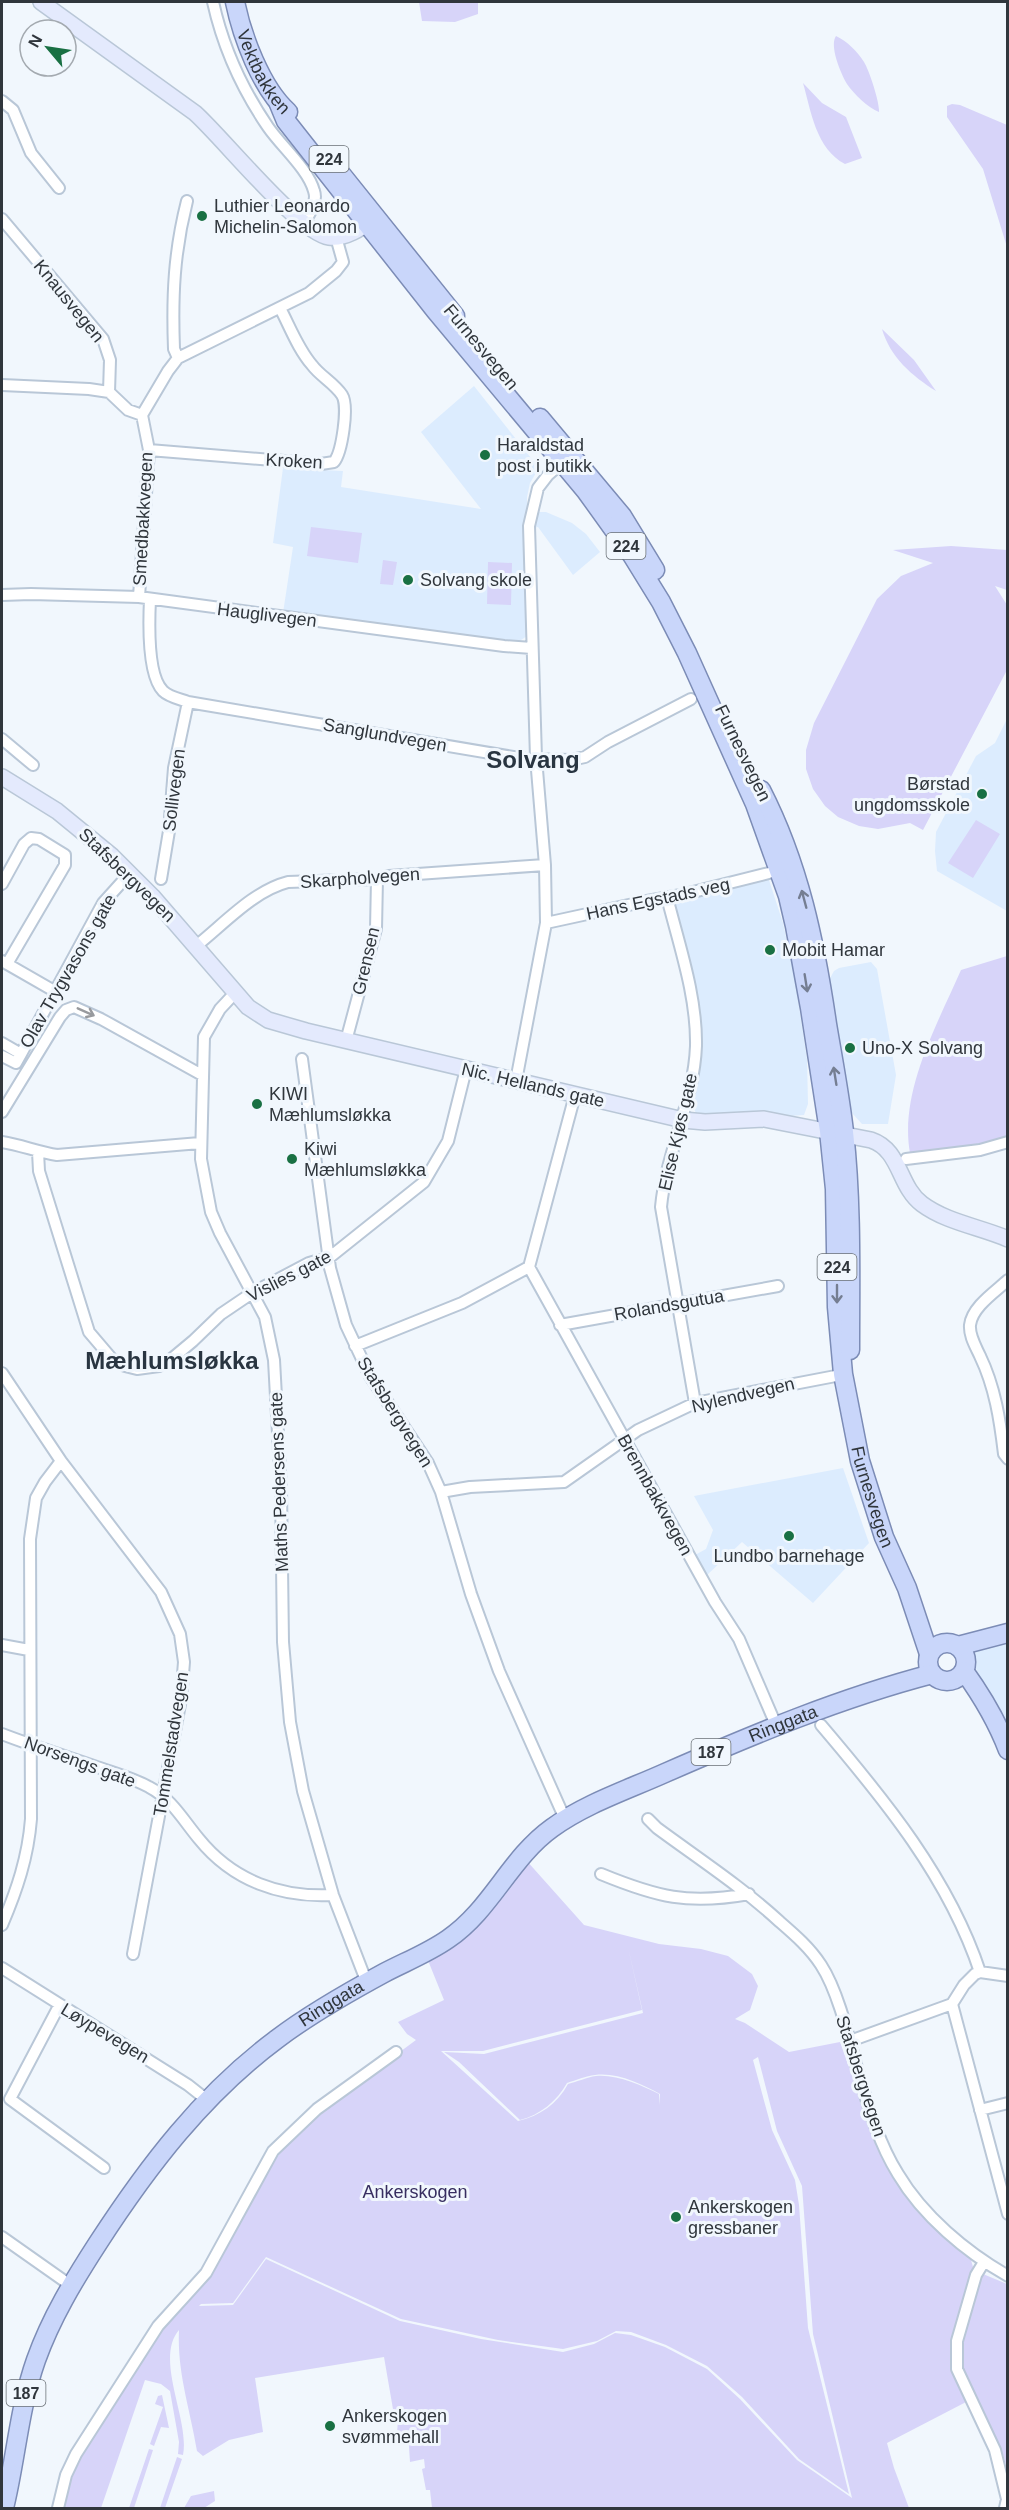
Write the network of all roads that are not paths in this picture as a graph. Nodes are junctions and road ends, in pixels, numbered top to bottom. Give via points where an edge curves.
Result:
1 (41, 2) edge
2 (213, 2) edge
3 (235, 2) edge
4 (2, 101) edge
5 (59, 188) dead end
6 (187, 201) dead end
7 (2, 219) edge
8 (371, 221) junction
9 (303, 224) junction
10 (336, 237) junction
11 (280, 308) junction
12 (178, 358) junction
13 (2, 385) edge
14 (108, 392) junction
15 (142, 415) junction
16 (149, 450) junction
17 (567, 459) junction
18 (2, 595) edge
19 (145, 598) junction
20 (532, 648) junction
21 (691, 699) dead end
22 (189, 702) junction
23 (2, 739) edge
24 (536, 758) junction
25 (33, 765) dead end
26 (2, 777) edge
27 (545, 865) junction
28 (130, 873) junction
29 (769, 873) dead end
30 (161, 879) dead end
31 (376, 879) junction
32 (2, 884) edge
33 (667, 897) junction
34 (546, 923) junction
35 (196, 946) junction
36 (4, 962) edge
37 (56, 992) junction
38 (234, 994) junction
39 (346, 1041) junction
40 (2, 1043) edge
41 (21, 1054) junction
42 (2, 1056) edge
43 (302, 1059) dead end
44 (466, 1069) junction
45 (202, 1075) junction
46 (516, 1081) junction
47 (575, 1095) junction
48 (2, 1112) edge
49 (683, 1120) junction
50 (837, 1132) junction
51 (2, 1142) edge
52 (1008, 1142) edge
53 (200, 1143) junction
54 (38, 1152) junction
55 (906, 1159) dead end
56 (1008, 1239) edge
57 (330, 1257) junction
58 (529, 1267) junction
59 (1008, 1280) edge
60 (778, 1286) dead end
61 (252, 1293) junction
62 (679, 1303) junction
63 (560, 1325) junction
64 (355, 1346) junction
65 (2, 1373) edge
66 (847, 1374) junction
67 (695, 1403) junction
68 (623, 1439) junction
69 (1008, 1459) edge
70 (61, 1461) junction
71 (441, 1492) junction
72 (907, 1588) junction
73 (1008, 1633) edge
74 (1008, 1639) edge
75 (2, 1645) edge
76 (29, 1650) junction
77 (957, 1660) junction
78 (930, 1662) junction
79 (776, 1725) junction
80 (821, 1725) dead end
81 (2, 1734) edge
82 (31, 1745) junction
83 (1008, 1750) edge
84 (164, 1796) junction
85 (565, 1819) junction
86 (648, 1819) dead end
87 (601, 1874) dead end
88 (749, 1894) junction
89 (333, 1895) junction
90 (2, 1925) edge
91 (133, 1954) dead end
92 (2, 1968) edge
93 (980, 1972) junction
94 (1008, 1976) edge
95 (366, 1983) junction
96 (952, 2004) junction
97 (59, 2006) junction
98 (850, 2041) junction
99 (396, 2052) dead end
100 (207, 2100) junction
101 (1008, 2103) edge
102 (980, 2110) junction
103 (104, 2168) dead end
104 (1008, 2214) edge
105 (2, 2237) edge
106 (984, 2262) junction
107 (1008, 2276) edge
108 (63, 2280) dead end
109 (6, 2475) edge
110 (4, 2508) edge
111 (58, 2508) edge
112 (1005, 2508) edge

1 - 9 main road via 195,113
2 - 9 street, Vektbakken via 230,57 252,101 315,192 315,202
3 - 8 main road, Vektbakken / 224 via 246,41 279,104 294,117
4 - 5 street via 13,110 31,153
6 - 12 street via 173,273 174,348
7 - 14 street, Knausvegen via 103,339 110,360
8 - 10 main road
8 - 17 main road, Furnesvegen / 224 via 445,303
9 - 10 main road via 326,237
10 - 11 street via 343,262 336,271
11 - 12 street
11 - 16 street, Kroken via 311,365 342,395 342,439 334,462
12 - 15 street
13 - 14 street
14 - 15 street via 128,410
15 - 16 street, Smedbakkvegen
16 - 19 street, Smedbakkvegen
17 - 20 street via 538,488 529,526
17 - 50 main road, Furnesvegen / 224 via 622,516 642,547 784,841 808,913 822,988
18 - 19 street, Hauglivegen
19 - 20 street, Hauglivegen
19 - 22 street, Sanglundvegen via 158,685 165,693
20 - 24 street
21 - 24 street, Sanglundvegen via 585,757
22 - 24 street, Sanglundvegen
22 - 30 street, Sollivegen via 174,768
23 - 25 street
24 - 27 street
26 - 28 main road, Stafsbergvegen via 57,810
27 - 31 street, Skarpholvegen
27 - 34 street
28 - 35 main road, Stafsbergvegen
28 - 37 street, Olav Trygvasons gate via 103,903
29 - 33 street, Hans Egstads veg
31 - 35 street, Skarpholvegen via 277,885 260,894
31 - 39 street, Grensen via 376,929
32 - 36 street via 31,838 66,857
33 - 34 street, Hans Egstads veg
33 - 49 street, Elise Kjøs gate via 687,973 695,1028 696,1046
34 - 46 street
35 - 38 main road, Stafsbergvegen
36 - 37 street
37 - 41 street, Olav Trygvasons gate
38 - 39 main road, Nic. Hellands gate via 268,1020
38 - 45 street, Maths Pedersens gate via 204,1037
39 - 44 main road, Nic. Hellands gate
40 - 41 street, Olav Trygvasons gate
41 - 42 street via 16,1063
43 - 57 street, Stafsbergvegen
44 - 46 main road, Nic. Hellands gate
44 - 57 street, Vislies gate via 448,1141 424,1182
48 -> 45 street via 60,1017 74,1007
45 - 53 street, Maths Pedersens gate
46 - 47 main road, Nic. Hellands gate
47 - 49 main road, Nic. Hellands gate
47 - 58 street
49 - 50 main road, Nic. Hellands gate via 764,1119
49 - 62 street, Elise Kjøs gate via 661,1207
50 - 56 main road, Nic. Hellands gate via 883,1146 908,1188 928,1208
50 - 66 main road, Furnesvegen / 224 via 852,1268
51 - 54 street
52 - 55 street via 980,1150
53 - 54 street via 91,1154
53 - 61 street, Maths Pedersens gate via 211,1212
54 - 61 street, Vislies gate via 39,1171 86,1323 112,1359 137,1369 159,1366
57 - 61 street, Vislies gate via 309,1263
57 - 64 street, Stafsbergvegen via 340,1307
58 - 63 street, Brennbakkvegen
58 - 64 street via 462,1303
59 - 69 street via 978,1308 970,1333 986,1367
60 - 62 street, Rolandsgutua
61 - 89 street, Maths Pedersens gate via 265,1317 274,1360 283,1642 290,1722 303,1791
62 - 63 street, Rolandsgutua
62 - 67 street, Elise Kjøs gate
63 - 68 street, Brennbakkvegen
64 - 71 street, Stafsbergvegen via 370,1376 428,1463
65 - 70 street, Tommelstadvegen
66 - 67 street, Nylendvegen
66 - 72 main road, Furnesvegen / 224 via 860,1461 884,1537
67 - 68 street, Nylendvegen
68 - 71 street, Nylendvegen via 564,1482
68 - 79 street, Brennbakkvegen via 739,1639
70 - 76 street via 36,1498 32,1514
70 - 84 street, Tommelstadvegen via 160,1592 180,1634 184,1662 181,1699
71 - 85 street, Stafsbergvegen via 499,1671
72 - 77 main road, Furnesvegen / 224
72 - 78 main road, Furnesvegen / 224
73 - 77 main road
74 - 77 main road
75 - 76 street
76 - 82 street
77 - 78 main road via 937,1646
77 - 78 main road via 941,1680
77 - 83 main road, Furnesvegen / 224 via 999,1727
78 - 79 main road, Ringgata / 187 via 861,1694
79 - 85 main road, Ringgata / 187
80 - 93 street via 876,1790 924,1858 953,1910
81 - 82 street, Norsengs gate
82 - 84 street, Norsengs gate via 147,1786
82 - 90 street via 29,1840 17,1891
84 - 89 street, Norsengs gate via 206,1847 242,1876 291,1894
84 - 91 street, Tommelstadvegen
85 - 95 main road, Ringgata / 187 via 536,1840 474,1917 448,1940
86 - 88 street, Stafsbergvegen
87 - 88 street via 669,1897 716,1900
88 - 98 street, Stafsbergvegen via 803,1942 821,1964
89 - 95 street, Maths Pedersens gate
92 - 97 street, Løypevegen
93 - 94 street
93 - 96 street via 970,1978
95 - 100 main road, Ringgata / 187 via 276,2040
96 - 98 street
96 - 102 street
97 - 100 street, Løypevegen
97 - 103 street via 10,2099
98 - 106 street, Stafsbergvegen via 870,2112 898,2175 942,2226
99 - 111 street via 317,2109 273,2151 206,2273 158,2326 76,2454
100 - 109 main road, Ringgata / 187 via 155,2160 55,2315 29,2382
101 - 102 street
102 - 104 street
105 - 108 street
106 - 107 street, Stafsbergvegen
106 - 112 street via 976,2275 957,2341 957,2369 995,2450 1007,2499
109 - 110 main road, Ringgata / 187

